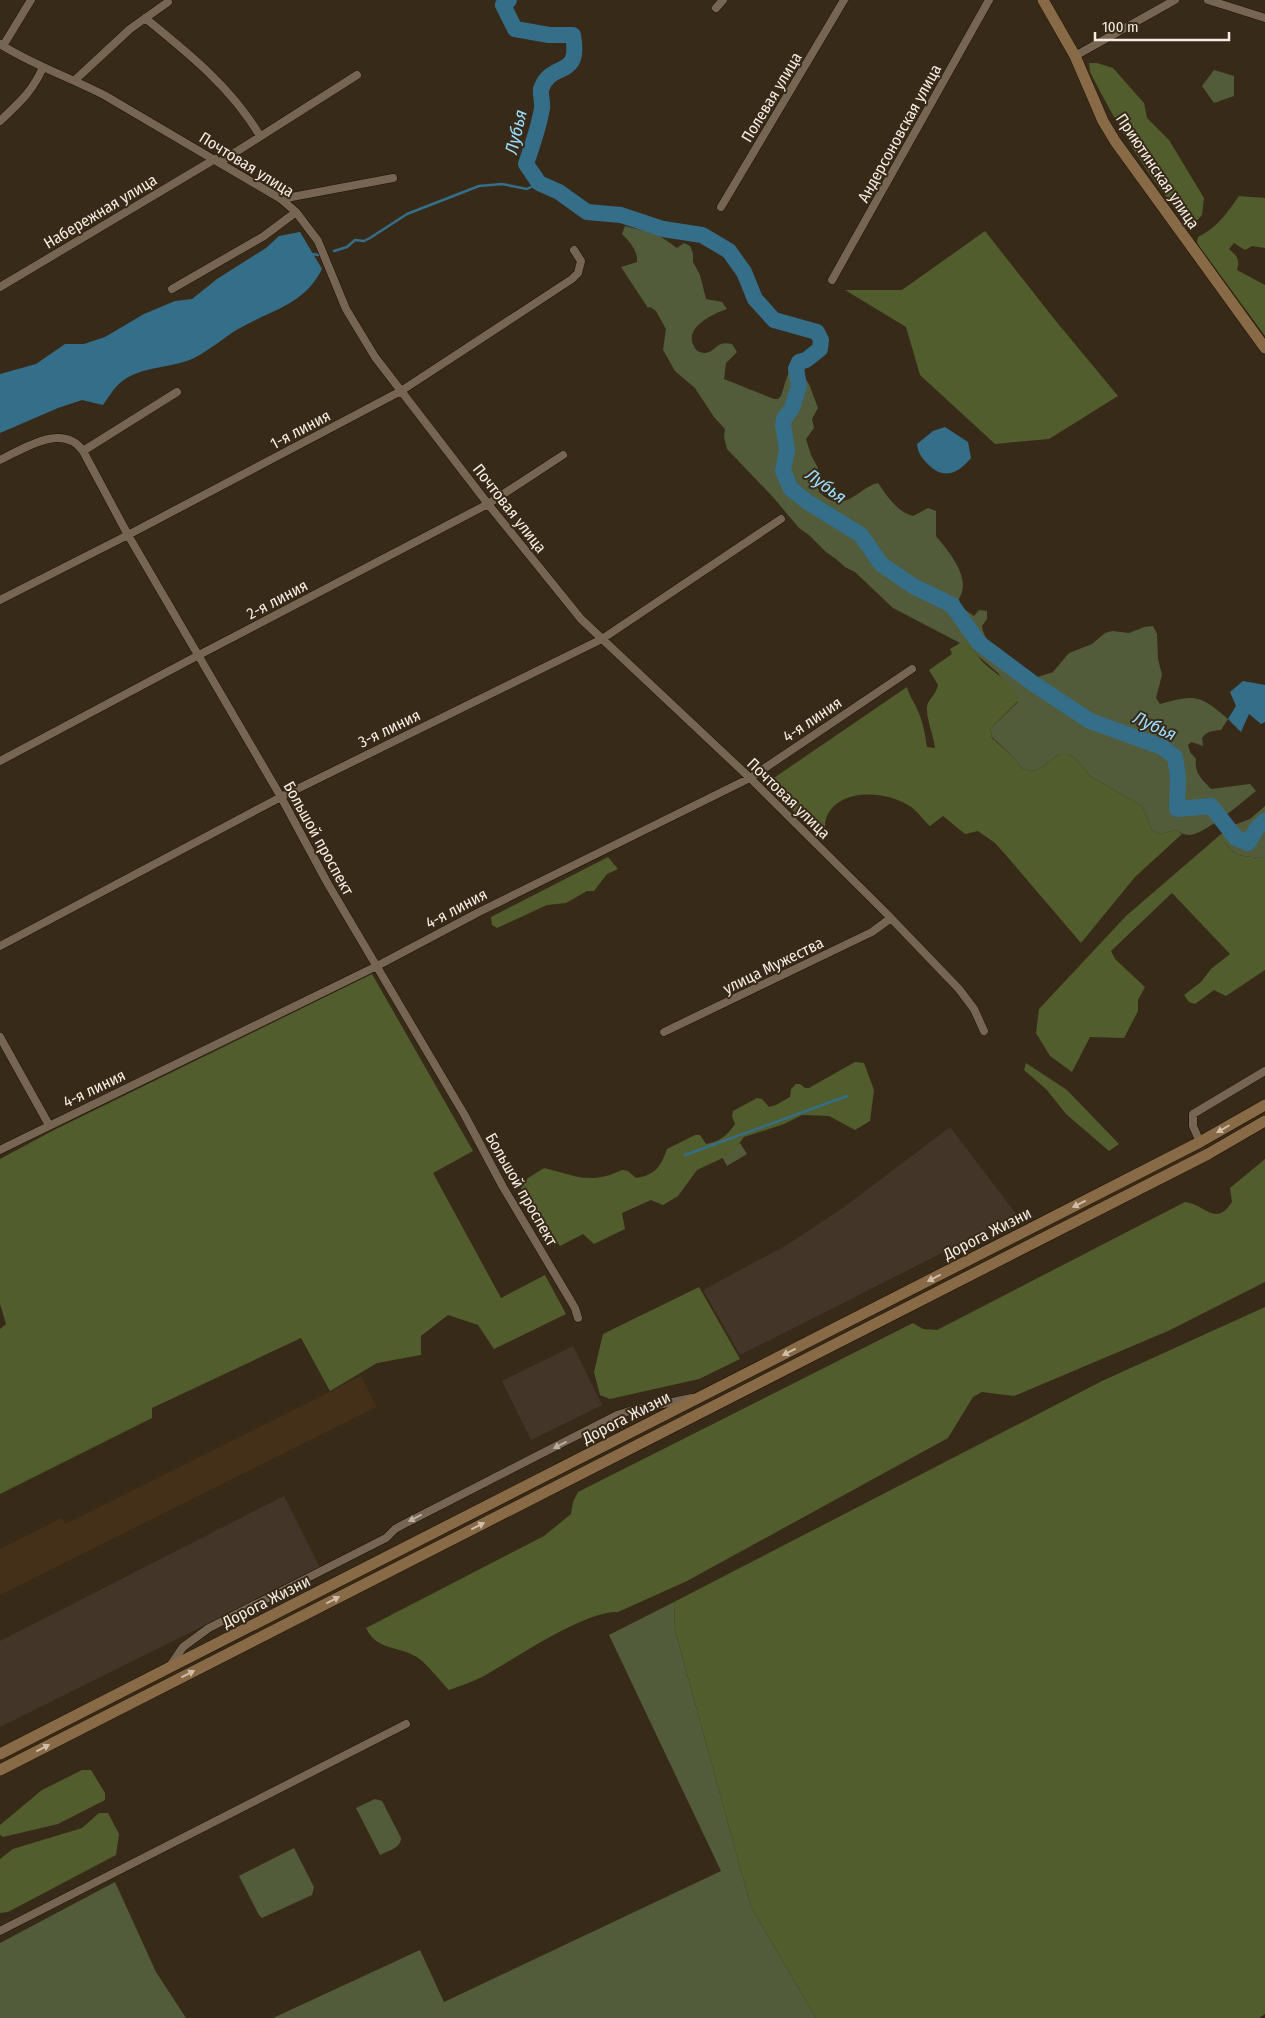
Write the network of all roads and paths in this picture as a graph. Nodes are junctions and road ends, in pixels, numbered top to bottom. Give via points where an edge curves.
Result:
1 (32, 0) edge
2 (723, 0) edge
3 (844, 0) edge
4 (989, 0) edge
5 (1043, 0) edge
6 (1174, 0) edge
7 (1208, 0) edge
8 (168, 2) dead end
9 (716, 8) dead end
10 (146, 18) junction
11 (1265, 18) edge
12 (1, 45) edge
13 (1075, 56) junction
14 (43, 67) junction
15 (357, 75) dead end
16 (75, 80) junction
17 (0, 121) edge
18 (260, 136) junction
19 (217, 161) junction
20 (393, 178) dead end
21 (282, 199) junction
22 (721, 208) dead end
23 (296, 212) junction
24 (574, 250) dead end
25 (832, 280) dead end
26 (0, 287) edge
27 (172, 289) dead end
28 (1265, 348) edge
29 (401, 391) junction
30 (177, 392) dead end
31 (83, 451) junction
32 (562, 456) dead end
33 (0, 460) edge
34 (488, 504) junction
35 (781, 519) dead end
36 (128, 535) junction
37 (0, 600) edge
38 (602, 639) junction
39 (197, 656) junction
40 (912, 668) dead end
41 (0, 761) edge
42 (750, 778) junction
43 (281, 797) junction
44 (891, 918) junction
45 (0, 946) edge
46 (377, 966) junction
47 (984, 1031) dead end
48 (664, 1032) dead end
49 (0, 1037) edge
50 (1265, 1071) edge
51 (1265, 1104) edge
52 (1265, 1121) edge
53 (50, 1125) junction
54 (1200, 1142) junction
55 (0, 1150) edge
56 (578, 1318) dead end
57 (704, 1396) junction
58 (169, 1668) junction
59 (406, 1724) dead end
60 (0, 1754) edge
61 (0, 1770) edge
62 (0, 1931) edge

1 - 12 street
2 - 9 street
3 - 22 street, Полевая улица
4 - 25 street, Андерсоновская улица
5 - 13 main road, Приютинская улица
6 - 13 street
7 - 11 street
8 - 10 street
10 - 16 street
10 - 18 street via 230,94
12 - 14 street, Почтовая улица
13 - 28 main road, Приютинская улица via 1115,141
14 - 16 street, Почтовая улица
14 - 17 street via 26,97
15 - 18 street, Набережная улица
16 - 19 street, Почтовая улица
18 - 19 street, Набережная улица
19 - 21 street, Почтовая улица
19 - 26 street, Набережная улица
20 - 21 street
21 - 23 street, Почтовая улица
23 - 27 street via 264,236
23 - 29 street, Почтовая улица via 318,241 346,309 360,333
24 - 29 street, 1-я линия via 581,261 578,273 572,279
29 - 34 street, Почтовая улица
29 - 36 street, 1-я линия
30 - 31 street
31 - 33 street, Большой проспект via 72,440 55,438
31 - 36 street, Большой проспект
32 - 34 street, 2-я линия
34 - 38 street, Почтовая улица via 581,619
34 - 39 street, 2-я линия
35 - 38 street, 3-я линия
36 - 37 street, 1-я линия
36 - 39 street, Большой проспект
38 - 42 street, Почтовая улица
38 - 43 street, 3-я линия
39 - 41 street, 2-я линия
39 - 43 street, Большой проспект
40 - 42 street, 4-я линия
42 - 44 street, Почтовая улица
42 - 46 street, 4-я линия
43 - 45 street, 3-я линия
43 - 46 street, Большой проспект
44 - 47 street, Почтовая улица via 959,989 974,1009
44 - 48 street, улица Мужества via 872,932
46 - 53 street, 4-я линия
46 - 56 street, Большой проспект
49 - 53 street
50 - 54 street via 1192,1114
51 -> 54 main road, Дорога Жизни
61 -> 52 main road, Дорога Жизни via 1208,1154
53 - 55 street, 4-я линия
54 -> 57 main road, Дорога Жизни
57 - 58 main road, Дорога Жизни
57 -> 58 street via 617,1415 209,1628 183,1647
58 - 60 main road, Дорога Жизни
59 - 62 street

